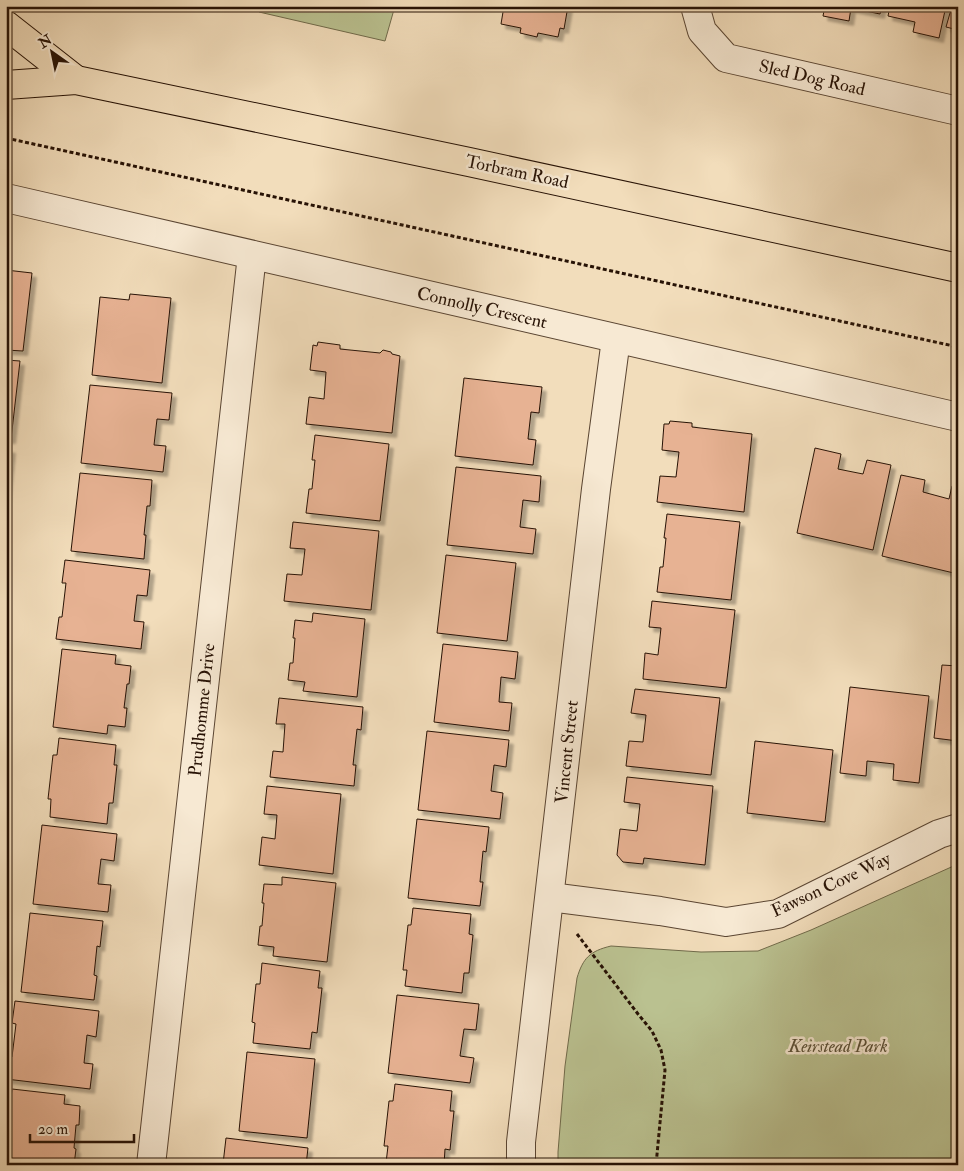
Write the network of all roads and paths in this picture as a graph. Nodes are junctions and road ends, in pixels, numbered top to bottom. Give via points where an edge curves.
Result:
1 (695, 6) edge
2 (6, 25) edge
3 (76, 80) junction
4 (6, 85) edge
5 (958, 111) edge
6 (6, 138) edge
7 (6, 198) edge
8 (252, 255) junction
9 (958, 268) edge
10 (616, 339) junction
11 (958, 347) edge
12 (958, 417) edge
13 (958, 828) edge
14 (550, 897) junction
15 (151, 1165) edge
16 (521, 1165) edge
17 (656, 1165) edge

1 - 5 street, Sled Dog Road via 702,31 726,58
2 - 3 main road, Torbram Road
3 - 4 main road, Torbram Road
3 - 9 main road, Torbram Road
6 - 11 path
7 - 8 street, Connolly Crescent
8 - 10 street, Connolly Crescent
8 - 15 street, Prudhomme Drive
10 - 12 street, Connolly Crescent
10 - 14 street, Vincent Street
13 - 14 street, Fawson Cove Way via 938,834 778,914 726,922
14 - 16 street, Vincent Street
14 - 17 path via 652,1031 661,1050 666,1070

